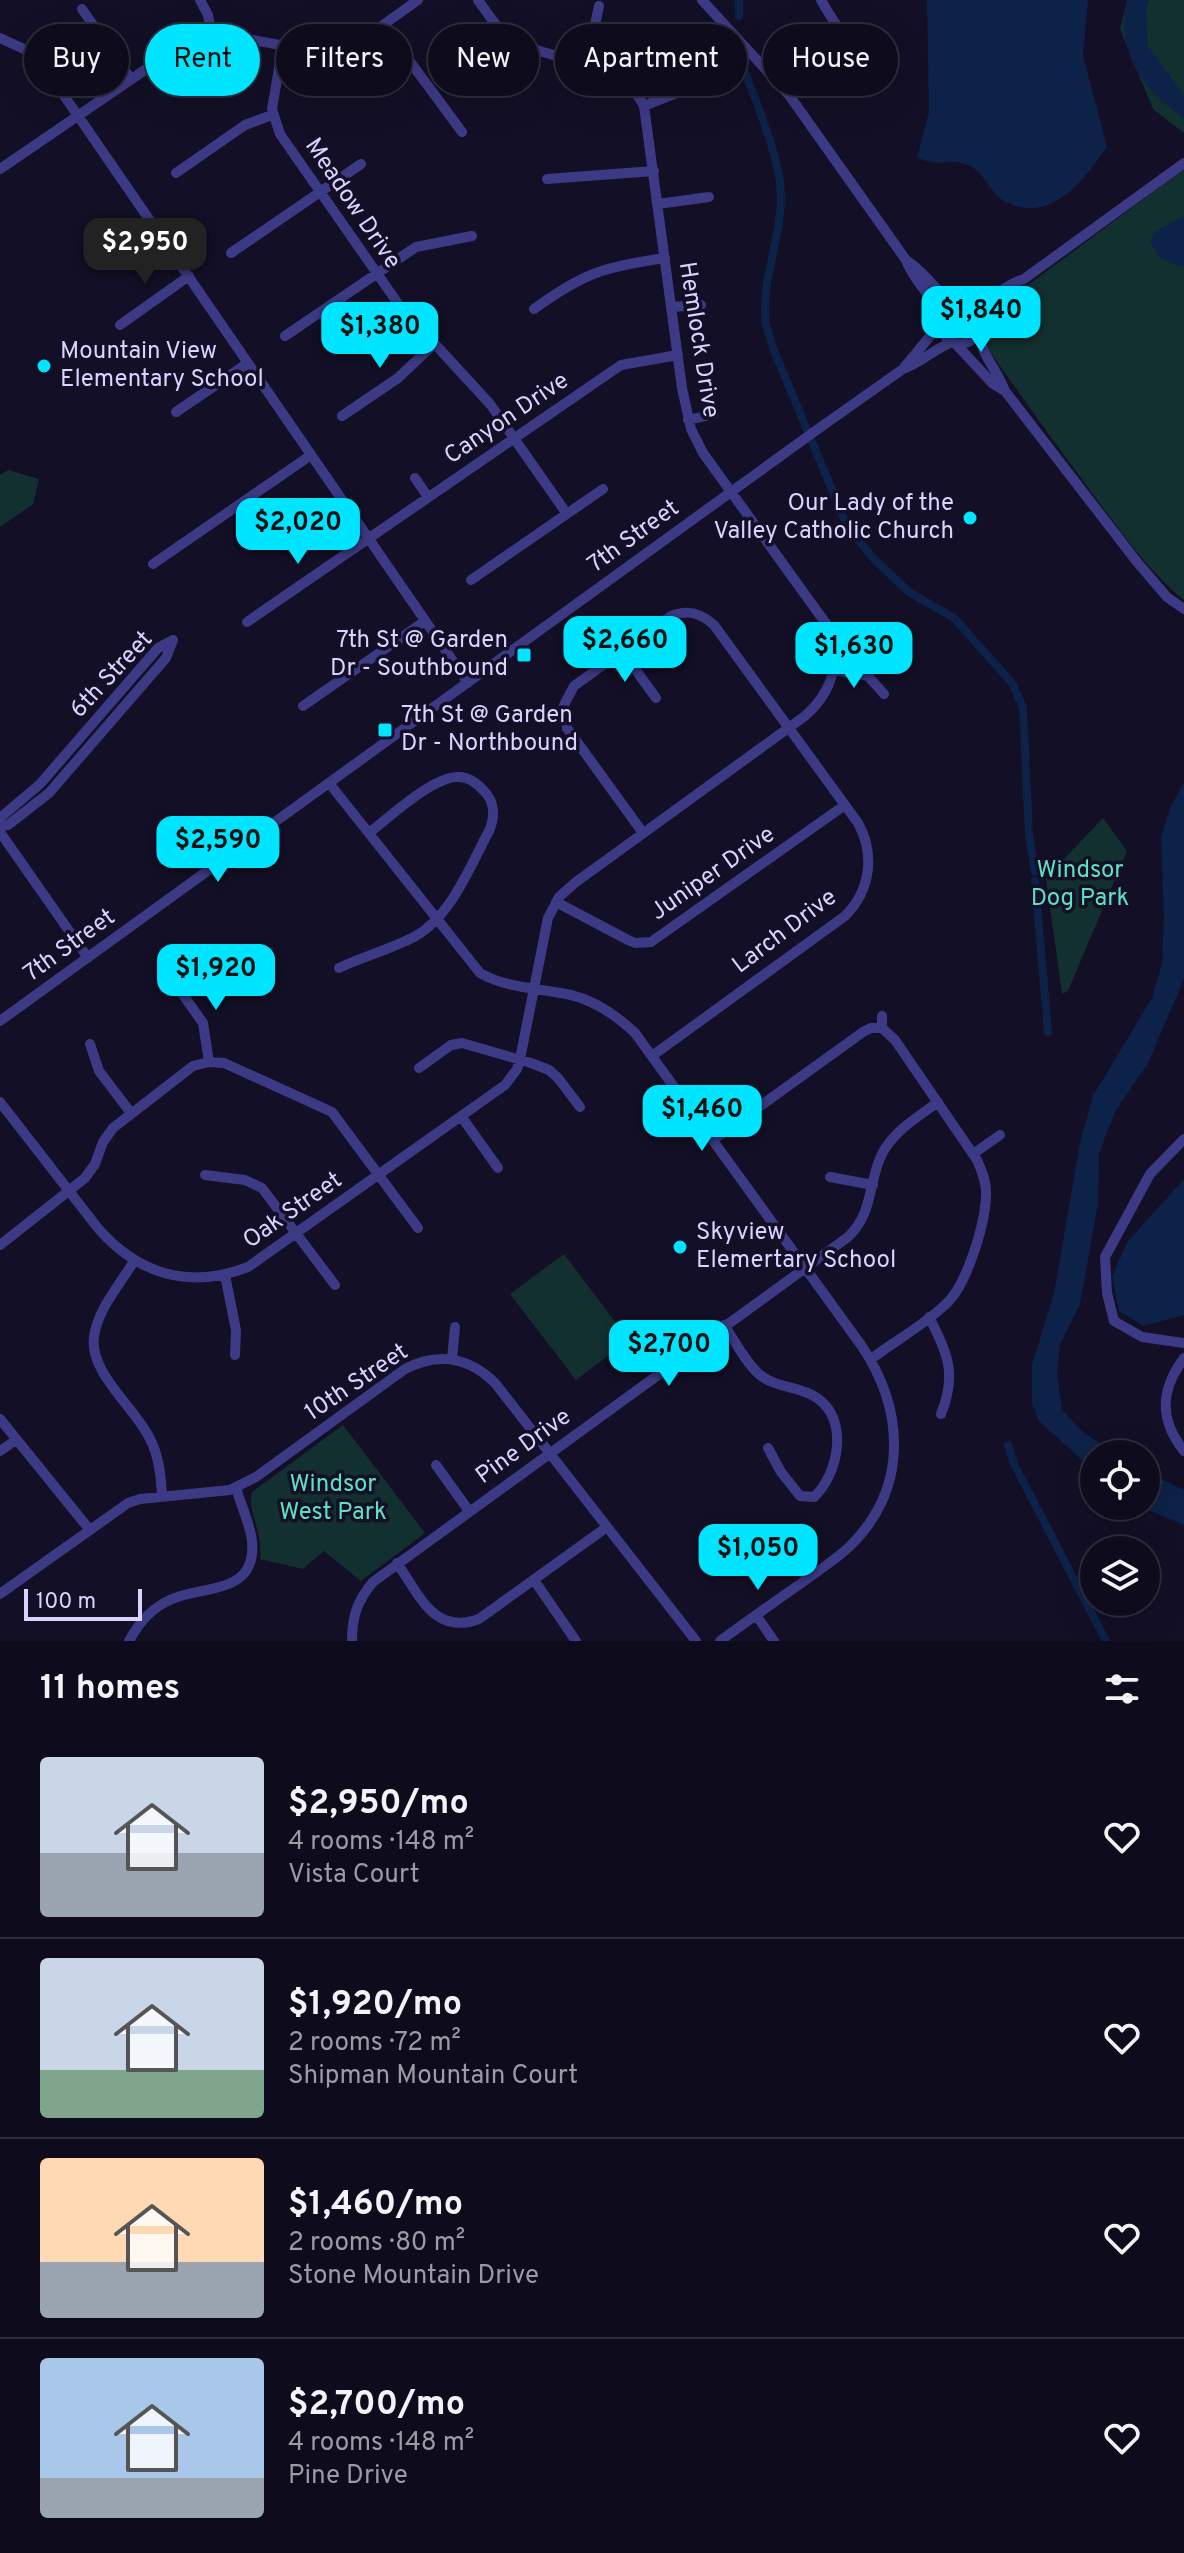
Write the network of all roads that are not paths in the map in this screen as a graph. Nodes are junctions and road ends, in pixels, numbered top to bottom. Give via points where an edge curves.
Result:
1 (200, 0) edge
2 (418, 0) edge
3 (478, 0) edge
4 (702, 0) edge
5 (821, 0) edge
6 (599, 6) dead end
7 (82, 9) dead end
8 (210, 24) edge
9 (384, 24) edge
10 (595, 24) edge
11 (837, 24) edge
12 (0, 38) edge
13 (555, 53) edge
14 (412, 64) edge
15 (145, 70) edge
16 (131, 79) junction
17 (276, 81) edge
18 (636, 96) edge
19 (669, 96) edge
20 (644, 106) junction
21 (79, 115) junction
22 (272, 115) junction
23 (462, 132) dead end
24 (1184, 163) edge
25 (361, 164) dead end
26 (0, 169) edge
27 (654, 171) junction
28 (176, 173) dead end
29 (547, 179) dead end
30 (320, 192) junction
31 (709, 197) dead end
32 (658, 204) junction
33 (472, 236) dead end
34 (231, 253) dead end
35 (665, 258) junction
36 (906, 260) junction
37 (376, 274) junction
38 (189, 276) junction
39 (1024, 279) junction
40 (701, 305) dead end
41 (964, 305) junction
42 (671, 307) junction
43 (534, 309) dead end
44 (940, 322) junction
45 (120, 325) dead end
46 (979, 330) junction
47 (285, 336) dead end
48 (954, 343) junction
49 (434, 344) junction
50 (678, 355) junction
51 (248, 363) junction
52 (903, 369) junction
53 (1005, 391) junction
54 (176, 412) dead end
55 (714, 414) dead end
56 (342, 416) dead end
57 (688, 420) junction
58 (514, 438) junction
59 (311, 455) junction
60 (415, 478) dead end
61 (603, 489) dead end
62 (731, 491) junction
63 (428, 497) junction
64 (567, 514) junction
65 (367, 538) junction
66 (153, 564) dead end
67 (471, 580) dead end
68 (1184, 609) edge
69 (425, 621) junction
70 (247, 622) dead end
71 (622, 651) junction
72 (834, 670) junction
73 (468, 683) junction
74 (884, 694) dead end
75 (656, 698) dead end
76 (303, 706) dead end
77 (788, 728) junction
78 (329, 783) junction
79 (845, 805) junction
80 (0, 818) edge
81 (0, 826) edge
82 (0, 832) edge
83 (369, 833) junction
84 (643, 833) junction
85 (556, 902) junction
86 (436, 919) junction
87 (88, 958) junction
88 (339, 968) dead end
89 (174, 982) dead end
90 (535, 988) junction
91 (882, 1016) dead end
92 (0, 1021) edge
93 (882, 1028) junction
94 (90, 1044) dead end
95 (652, 1056) junction
96 (520, 1059) junction
97 (209, 1062) junction
98 (419, 1068) dead end
99 (0, 1102) edge
100 (938, 1102) junction
101 (580, 1107) dead end
102 (131, 1113) junction
103 (4, 1116) edge
104 (461, 1116) junction
105 (1000, 1135) dead end
106 (1184, 1139) edge
107 (713, 1140) junction
108 (973, 1154) junction
109 (498, 1168) dead end
110 (205, 1175) dead end
111 (379, 1176) junction
112 (830, 1177) dead end
113 (873, 1185) junction
114 (69, 1191) junction
115 (418, 1228) dead end
116 (297, 1234) junction
117 (0, 1245) edge
118 (134, 1261) junction
119 (806, 1268) junction
120 (225, 1275) junction
121 (335, 1285) dead end
122 (929, 1317) junction
123 (724, 1325) junction
124 (455, 1327) dead end
125 (1184, 1343) edge
126 (235, 1355) dead end
127 (1184, 1358) edge
128 (452, 1359) junction
129 (871, 1359) junction
130 (941, 1414) dead end
131 (0, 1419) edge
132 (16, 1440) junction
133 (768, 1448) dead end
134 (0, 1451) edge
135 (1184, 1451) edge
136 (550, 1453) junction
137 (436, 1465) dead end
138 (236, 1488) junction
139 (162, 1496) junction
140 (469, 1511) junction
141 (607, 1527) junction
142 (89, 1529) junction
143 (397, 1563) junction
144 (534, 1580) junction
145 (0, 1594) edge
146 (756, 1615) junction
147 (129, 1641) edge
148 (352, 1641) edge
149 (576, 1641) edge
150 (696, 1641) edge
151 (720, 1641) edge
152 (774, 1641) edge

1 - 8 street
2 - 9 street
3 - 13 street via 498,28 520,44
4 - 36 street via 789,95
5 - 11 street
6 - 10 street
7 - 16 street
12 - 21 street via 38,59
14 - 23 street
15 - 16 street
16 - 21 street
17 - 22 street
18 - 20 street
19 - 20 street
20 - 27 street, Hemlock Drive
21 - 26 street
21 - 38 street
22 - 28 street via 245,125
22 - 30 street, Meadow Drive
24 - 39 street
25 - 30 street
27 - 29 street
27 - 32 street, Hemlock Drive
30 - 34 street
30 - 37 street, Meadow Drive
31 - 32 street
32 - 35 street, Hemlock Drive
33 - 37 street via 416,247
35 - 42 street, Hemlock Drive
35 - 43 street via 597,271
36 - 41 street via 933,287
36 - 44 street via 935,304
37 - 47 street
37 - 49 street, Meadow Drive
38 - 45 street
38 - 51 street
39 - 41 street via 983,303
39 - 46 street via 993,308
40 - 42 street
41 - 44 street via 947,309
41 - 46 street via 979,317
42 - 50 street, Hemlock Drive
44 - 48 street via 945,337
44 - 52 street, 7th Street
46 - 48 street via 966,343
46 - 53 street via 984,354
48 - 52 street, 7th Street
48 - 53 street
49 - 56 street via 398,378
49 - 58 street, Meadow Drive
50 - 57 street, Hemlock Drive
50 - 58 street, Canyon Drive via 621,365
51 - 54 street
51 - 59 street
52 - 62 street, 7th Street
53 - 68 street via 1144,570
55 - 57 street
57 - 62 street, Hemlock Drive via 703,453
58 - 63 street, Canyon Drive
58 - 64 street, Meadow Drive
59 - 65 street
59 - 66 street
60 - 63 street
61 - 64 street
62 - 72 street, Hemlock Drive via 827,625
62 - 73 street, 7th Street
63 - 65 street, Canyon Drive
64 - 67 street
65 - 69 street
65 - 70 street, Canyon Drive
69 - 73 street
69 - 76 street
71 - 75 street
71 - 77 street, Larch Drive via 676,614 705,617
71 - 84 street, Larch Drive via 570,690 563,716
72 - 74 street via 871,678
72 - 77 street via 820,701
73 - 78 street, 7th Street
77 - 79 street, Larch Drive
77 - 84 street
78 - 83 street
78 - 87 street, 7th Street
79 - 85 street, Juniper Drive via 651,942 635,943
79 - 95 street, Larch Drive via 863,832 868,853 868,873 855,904
80 - 81 street, 6th Street via 40,784 158,648 173,640 166,658 49,793
82 - 87 street
83 - 86 street
83 - 86 street via 442,780 467,778 488,795 493,817 489,831
84 - 85 street
85 - 90 street
86 - 88 street via 414,937
86 - 90 street via 480,973
87 - 92 street, 7th Street
89 - 97 street via 203,1023
90 - 95 street via 603,1008 635,1033
90 - 96 street, Oak Street
91 - 93 street
93 - 100 street
93 - 107 street via 863,1032
94 - 102 street via 99,1071
95 - 107 street
96 - 98 street via 462,1043
96 - 101 street via 549,1070
96 - 104 street, Oak Street via 505,1085
97 - 102 street via 193,1066
97 - 111 street via 232,1065 327,1109
99 - 103 street, Oak Street
100 - 108 street
100 - 113 street, Pine Drive via 894,1136 880,1156
102 - 114 street via 109,1131 92,1170
103 - 114 street, Oak Street
104 - 109 street
104 - 111 street, Oak Street
105 - 108 street
106 - 125 street via 1150,1174 1105,1257 1114,1321 1142,1337
107 - 119 street
108 - 122 street via 986,1187 982,1222 960,1287
110 - 116 street via 245,1180 262,1188
111 - 115 street
111 - 116 street, Oak Street
112 - 113 street
113 - 119 street, Pine Drive via 855,1230
114 - 117 street
114 - 118 street, Oak Street via 109,1240
116 - 120 street, Oak Street via 261,1260
116 - 121 street
118 - 120 street, Oak Street via 171,1274
118 - 139 street via 103,1313 94,1345 101,1369 150,1437
119 - 123 street, Pine Drive
119 - 129 street
120 - 126 street via 236,1330
122 - 129 street
122 - 130 street via 949,1362 950,1386
123 - 133 street via 757,1372 816,1397 837,1435 828,1478 814,1497 800,1496
123 - 136 street, Pine Drive
124 - 128 street
127 - 135 street via 1165,1394 1167,1425
128 - 136 street via 489,1376
128 - 138 street, 10th Street via 405,1369
129 - 146 street via 893,1414 889,1481 876,1511 860,1535
131 - 132 street
132 - 134 street
132 - 142 street
136 - 140 street, Pine Drive
136 - 141 street
137 - 140 street
138 - 139 street, 10th Street
138 - 147 street via 252,1543 246,1569 221,1589 161,1604
139 - 142 street, 10th Street via 128,1503
140 - 143 street, Pine Drive
141 - 144 street
141 - 150 street
142 - 145 street, 10th Street
143 - 144 street via 431,1611 456,1625 479,1619
143 - 148 street, Pine Drive via 358,1601
144 - 149 street
146 - 151 street
146 - 152 street

